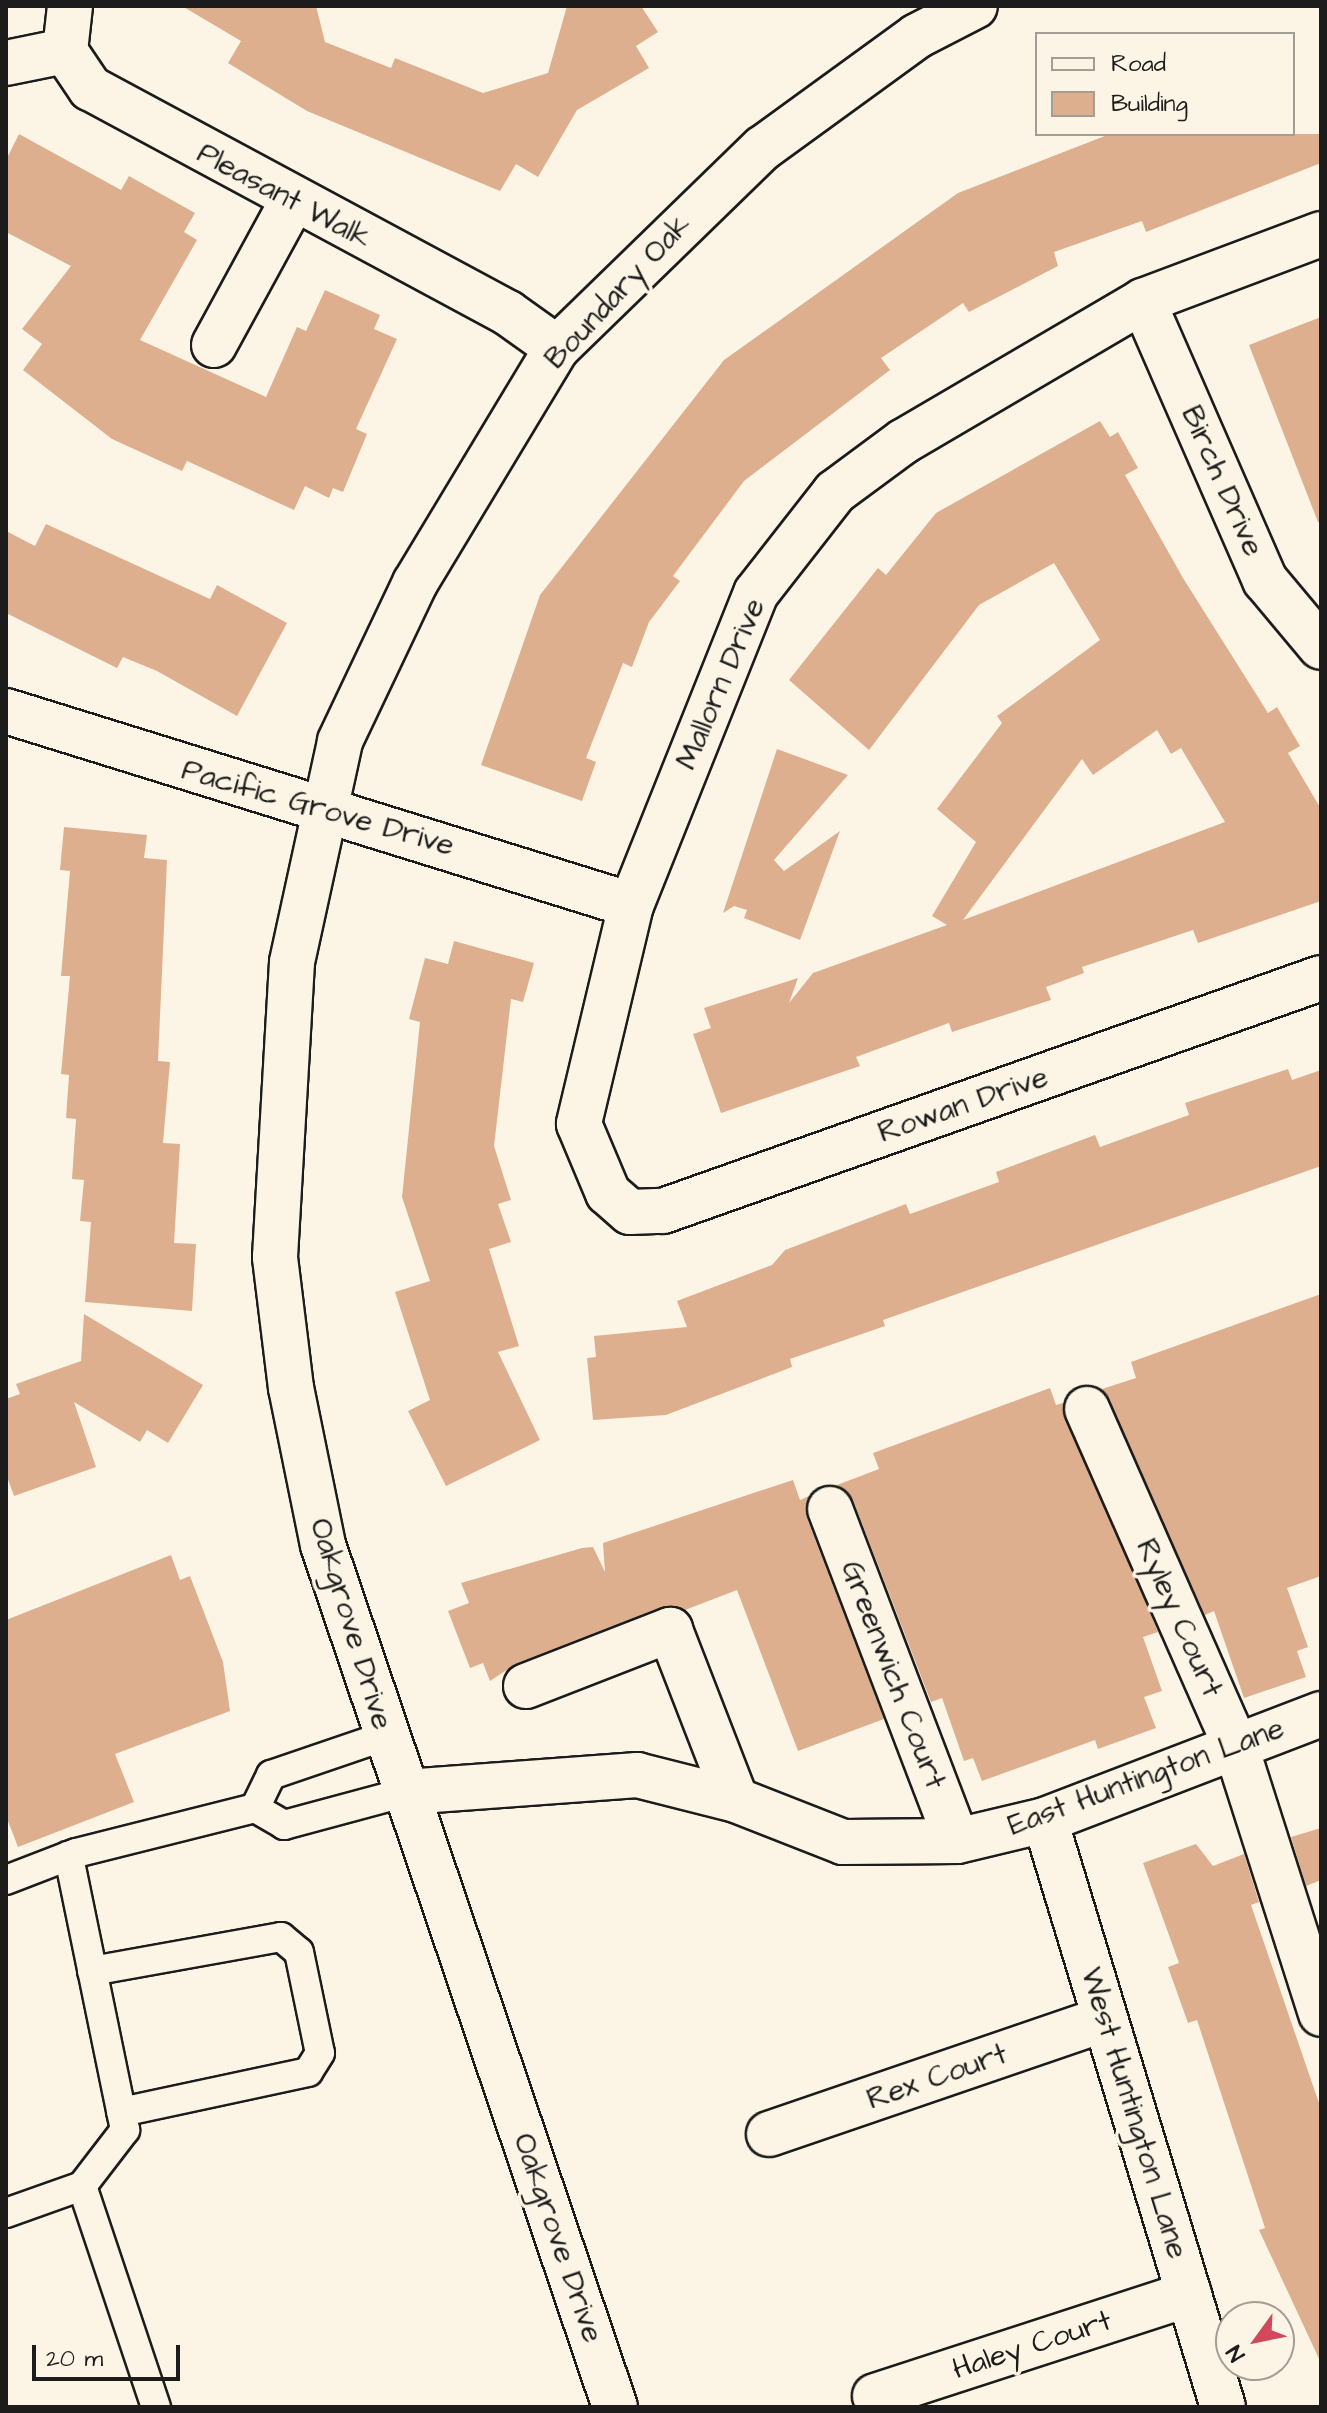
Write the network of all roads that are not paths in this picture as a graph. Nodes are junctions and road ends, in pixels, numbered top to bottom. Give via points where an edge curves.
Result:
1 (70, 6) edge
2 (975, 6) edge
3 (65, 51) junction
4 (6, 63) edge
5 (292, 202) junction
6 (1321, 234) edge
7 (1143, 301) junction
8 (214, 345) dead end
9 (557, 348) junction
10 (1321, 647) edge
11 (6, 711) edge
12 (324, 811) junction
13 (631, 905) junction
14 (1321, 978) edge
15 (608, 1193) joint
16 (1087, 1409) dead end
17 (830, 1509) dead end
18 (526, 1686) dead end
19 (1321, 1714) edge
20 (385, 1736) junction
21 (1236, 1747) junction
22 (406, 1792) junction
23 (736, 1800) junction
24 (255, 1808) junction
25 (1045, 1820) junction
26 (957, 1841) junction
27 (69, 1856) junction
28 (6, 1880) edge
29 (92, 1971) junction
30 (1321, 2014) edge
31 (1105, 2019) junction
32 (121, 2112) junction
33 (769, 2134) dead end
34 (82, 2186) junction
35 (6, 2213) edge
36 (1189, 2294) junction
37 (875, 2396) dead end
38 (156, 2407) edge
39 (615, 2407) edge
40 (1223, 2407) edge

1 - 3 street
2 - 9 street, Boundary Oak via 917,36 763,148
3 - 4 street
3 - 5 street, Pleasant Walk via 90,88
5 - 8 street
5 - 9 street, Pleasant Walk via 508,313
6 - 7 street, Mallorn Drive
7 - 10 street, Birch Drive via 1265,580
7 - 13 street, Mallorn Drive via 904,441 835,492 756,593
9 - 12 street, Boundary Oak via 415,583 340,741
11 - 12 street, Pacific Grove Drive
12 - 13 street, Pacific Grove Drive
12 - 20 street, Oakgrove Drive via 292,962 275,1257 291,1388 323,1545
13 - 15 street, Mallorn Drive via 579,1124
14 - 15 street, Rowan Drive via 663,1211 630,1212
16 - 21 street, Ryley Court
17 - 26 street, Greenwich Court
18 - 23 street via 670,1630
19 - 21 street, East Huntington Lane
20 - 22 street, Oakgrove Drive
20 - 24 lane via 271,1775
21 - 25 street, East Huntington Lane
21 - 30 street, Ryley Court
22 - 23 street, East Huntington Lane via 637,1775
22 - 24 lane via 284,1825
22 - 39 street, Oakgrove Drive
23 - 26 street, East Huntington Lane via 843,1842
24 - 27 lane
25 - 26 street, East Huntington Lane
25 - 31 street, West Huntington Lane
27 - 28 lane
27 - 29 lane
29 - 32 lane
29 - 32 lane via 281,1937 299,1952 320,2053 308,2072
31 - 33 street, Rex Court
31 - 36 street, West Huntington Lane
32 - 34 lane via 125,2130
34 - 35 lane
34 - 38 lane
36 - 37 street, Haley Court
36 - 40 street, West Huntington Lane

